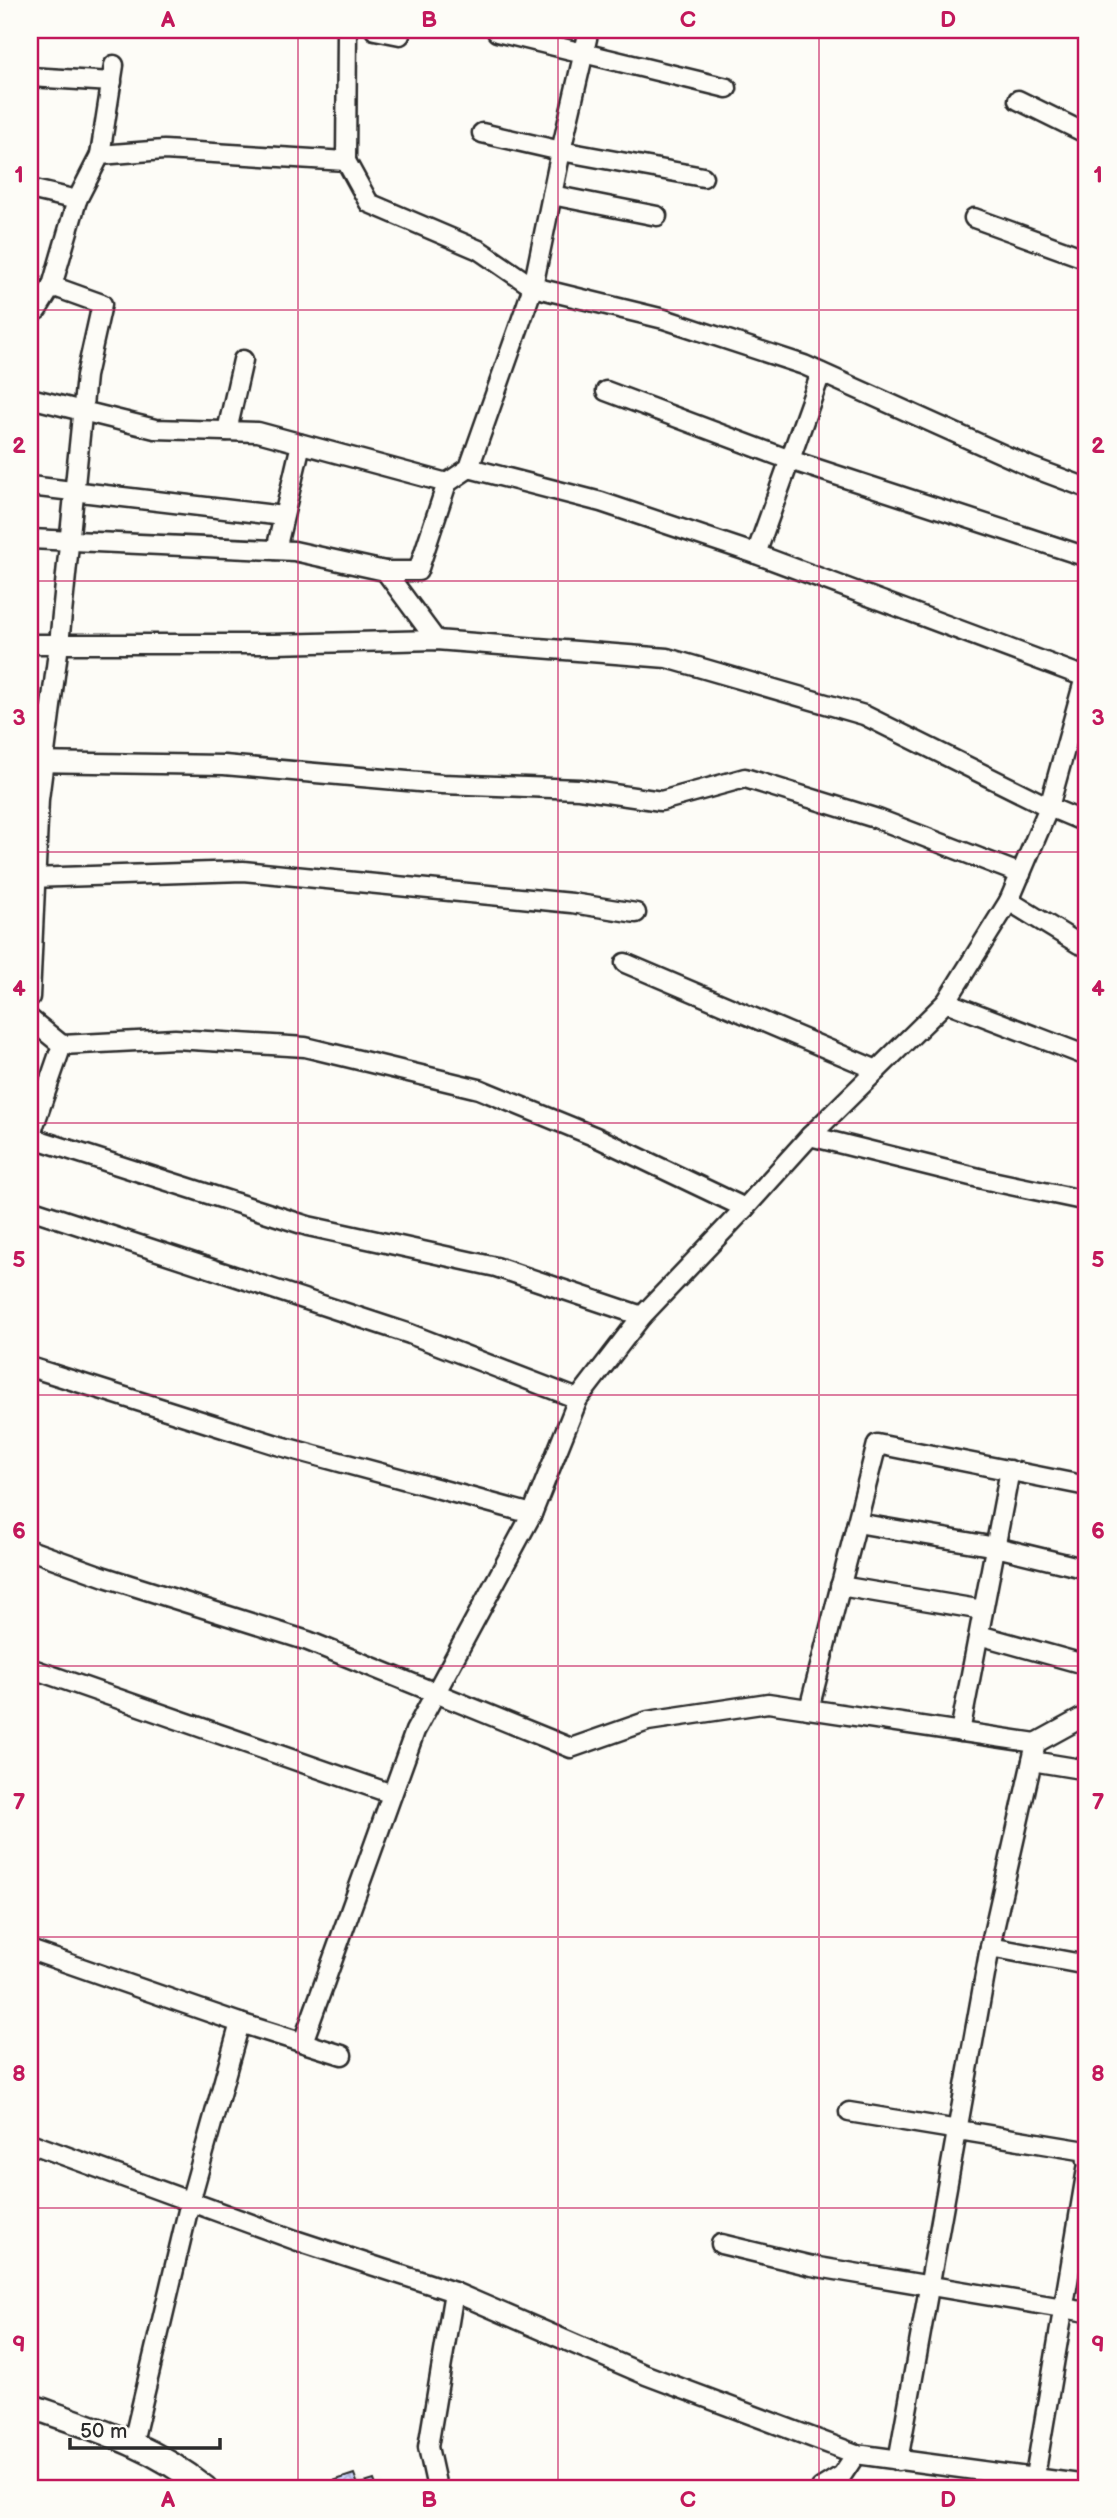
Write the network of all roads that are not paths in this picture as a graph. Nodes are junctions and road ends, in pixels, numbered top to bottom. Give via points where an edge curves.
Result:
1 (347, 30) edge
2 (375, 30) edge
3 (400, 30) edge
4 (589, 30) edge
5 (497, 32) dead end
6 (584, 52) junction
7 (30, 77) edge
8 (727, 88) dead end
9 (1018, 100) dead end
10 (482, 133) dead end
11 (1087, 134) edge
12 (561, 150) junction
13 (100, 155) junction
14 (346, 161) junction
15 (703, 177) dead end
16 (30, 189) edge
17 (552, 195) junction
18 (77, 200) junction
19 (657, 216) dead end
20 (974, 218) dead end
21 (1087, 259) edge
22 (52, 286) junction
23 (533, 287) junction
24 (30, 308) edge
25 (243, 360) dead end
26 (821, 373) junction
27 (606, 391) dead end
28 (30, 398) edge
29 (82, 412) junction
30 (227, 431) junction
31 (301, 444) junction
32 (790, 460) junction
33 (469, 468) junction
34 (447, 483) junction
35 (30, 486) edge
36 (1087, 488) edge
37 (75, 490) junction
38 (283, 516) junction
39 (30, 539) edge
40 (70, 541) junction
41 (276, 550) junction
42 (756, 554) junction
43 (1087, 557) edge
44 (385, 571) junction
45 (436, 640) junction
46 (30, 644) edge
47 (59, 644) junction
48 (1086, 673) edge
49 (37, 762) edge
50 (1049, 807) junction
51 (1087, 823) edge
52 (1021, 874) junction
53 (32, 878) edge
54 (1009, 901) junction
55 (636, 914) dead end
56 (1087, 946) edge
57 (625, 963) dead end
58 (30, 997) edge
59 (946, 1002) junction
60 (30, 1019) edge
61 (62, 1045) junction
62 (1087, 1056) edge
63 (877, 1070) junction
64 (810, 1136) junction
65 (1087, 1201) edge
66 (745, 1208) junction
67 (30, 1209) edge
68 (642, 1316) junction
69 (30, 1367) edge
70 (578, 1399) junction
71 (1010, 1470) junction
72 (1087, 1486) edge
73 (532, 1514) junction
74 (857, 1522) junction
75 (996, 1547) junction
76 (30, 1550) edge
77 (1087, 1569) edge
78 (840, 1587) junction
79 (983, 1610) junction
80 (979, 1634) junction
81 (1087, 1665) edge
82 (30, 1668) edge
83 (437, 1692) junction
84 (809, 1709) junction
85 (1087, 1715) edge
86 (960, 1732) junction
87 (1034, 1752) junction
88 (1087, 1770) edge
89 (392, 1794) junction
90 (990, 1947) junction
91 (30, 1950) edge
92 (1087, 1965) edge
93 (240, 2023) junction
94 (303, 2042) junction
95 (342, 2055) dead end
96 (849, 2112) dead end
97 (958, 2131) junction
98 (30, 2143) edge
99 (1087, 2162) edge
100 (1087, 2169) edge
101 (190, 2202) junction
102 (721, 2244) dead end
103 (930, 2286) junction
104 (454, 2292) junction
105 (1064, 2308) junction
106 (1087, 2312) edge
107 (30, 2406) edge
108 (133, 2442) junction
109 (856, 2454) junction
110 (898, 2461) junction
111 (1033, 2483) edge
112 (1087, 2485) edge
113 (205, 2488) edge
114 (438, 2488) edge
115 (821, 2488) edge

1 - 14 street
2 - 3 street via 400,35
4 - 6 street
5 - 6 street
6 - 8 street
6 - 12 street
7 - 13 street via 113,73
9 - 11 street
10 - 12 street
12 - 15 street
12 - 17 street
13 - 14 street via 164,150
13 - 18 street
14 - 23 street via 369,203 479,250
16 - 18 street
17 - 19 street
17 - 23 street
18 - 22 street
20 - 21 street
22 - 24 street via 37,310
22 - 29 street via 102,304
23 - 26 street via 664,320
23 - 33 street
25 - 30 street
26 - 32 street
26 - 36 street
27 - 32 street
28 - 29 street
29 - 30 street via 155,429
29 - 37 street
30 - 31 street via 258,432
31 - 34 street
31 - 38 street
32 - 42 street
32 - 43 street
33 - 34 street
33 - 42 street via 601,502
34 - 44 street via 418,571
35 - 37 street
37 - 38 street
37 - 40 street
38 - 41 street
39 - 40 street
40 - 41 street
40 - 47 street
41 - 44 street
42 - 48 street
44 - 45 street
45 - 47 street
45 - 50 street via 667,657 864,715
46 - 47 street
47 - 49 street
48 - 50 street
49 - 52 street via 224,765 579,789 661,801 745,778 877,820
49 - 53 street via 39,799
50 - 51 street
50 - 52 street
52 - 54 street
53 - 55 street via 243,871
53 - 58 street
54 - 56 street
54 - 59 street
57 - 63 street
59 - 62 street
59 - 63 street
60 - 61 street
61 - 66 street via 175,1039 318,1050 479,1089 596,1137
61 - 68 street via 30,1137 308,1226 496,1267
63 - 64 street
64 - 65 street
64 - 66 street
66 - 68 street
67 - 70 street via 410,1334
68 - 70 street
69 - 73 street via 277,1445
70 - 73 street
71 - 72 street
71 - 74 street via 877,1444
71 - 75 street
73 - 83 street
74 - 75 street
74 - 78 street
75 - 77 street
75 - 79 street
76 - 83 street via 308,1641
78 - 79 street
78 - 84 street
79 - 80 street
80 - 81 street
80 - 86 street
82 - 89 street
83 - 84 street via 571,1748 648,1721 768,1703
83 - 89 street via 415,1731
84 - 86 street
85 - 87 street
86 - 87 street
87 - 88 street
87 - 90 street
89 - 94 street
90 - 92 street
90 - 97 street
91 - 93 street
93 - 94 street
93 - 101 street
94 - 95 street
96 - 97 street
97 - 99 street via 1086,2151
97 - 103 street
98 - 101 street
100 - 105 street
101 - 104 street
101 - 108 street
102 - 103 street via 812,2266
103 - 105 street
103 - 110 street
104 - 109 street via 646,2375
104 - 114 street via 428,2447
105 - 106 street
105 - 111 street
107 - 108 street
108 - 113 street
109 - 110 street
109 - 115 street via 842,2475
110 - 111 street
111 - 112 street

